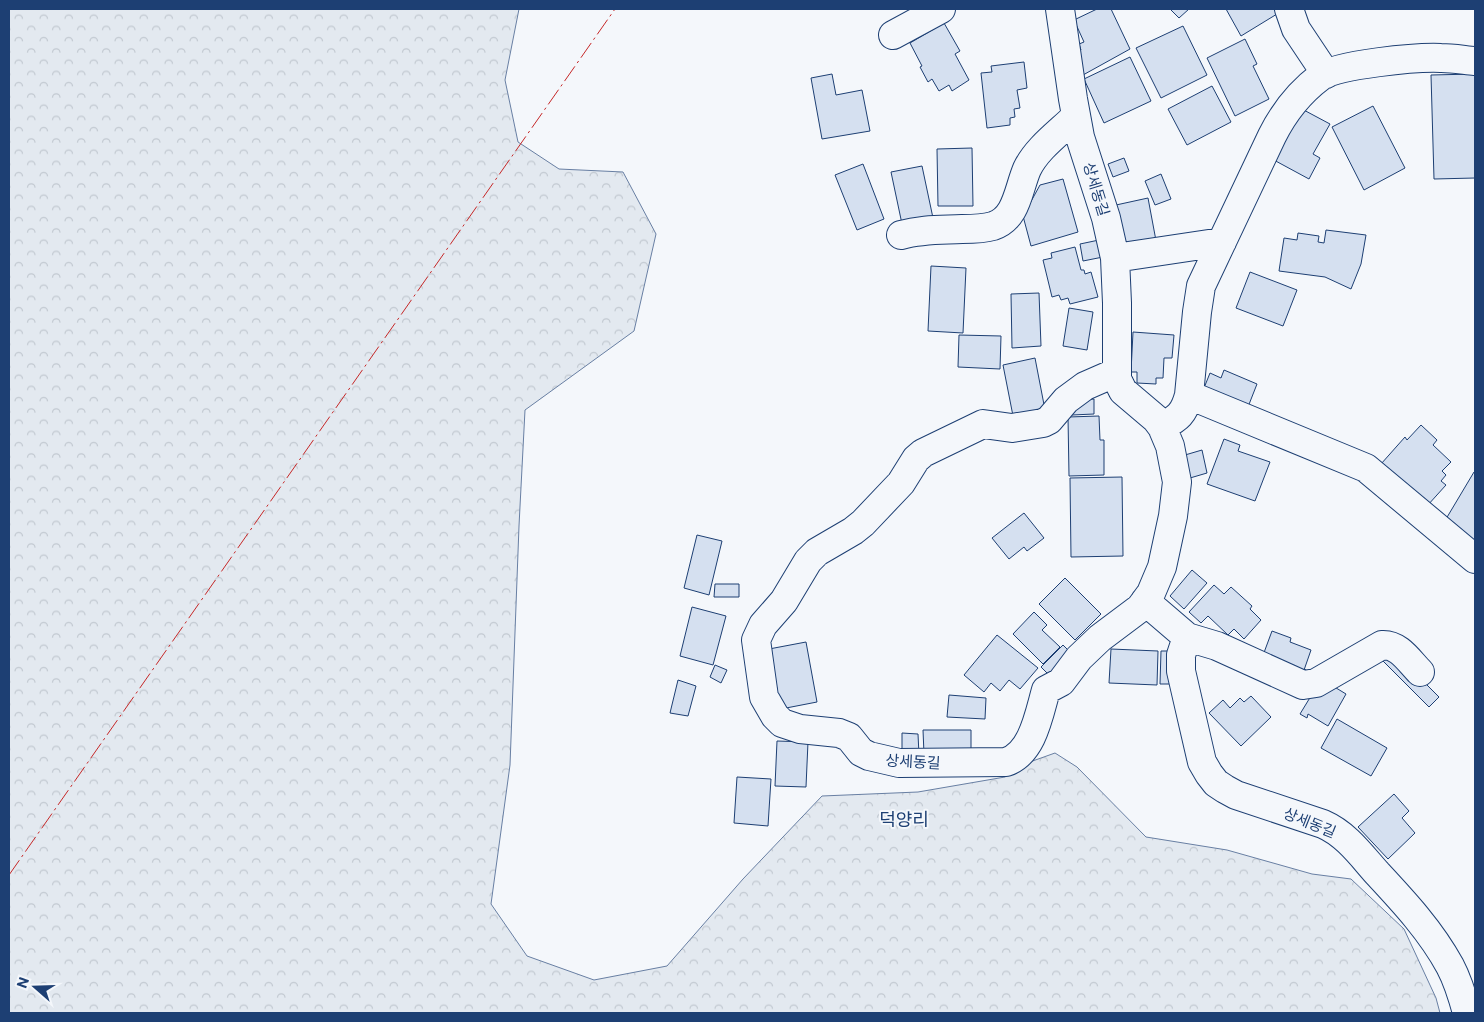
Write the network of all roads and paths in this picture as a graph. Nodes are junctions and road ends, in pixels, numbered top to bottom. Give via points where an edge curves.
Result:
1 (941, 9) edge
2 (1060, 9) edge
3 (1289, 9) edge
4 (893, 35) dead end
5 (1475, 61) edge
6 (1326, 74) junction
7 (1076, 116) junction
8 (901, 235) dead end
9 (1222, 242) junction
10 (1115, 258) junction
11 (1117, 372) junction
12 (1189, 395) junction
13 (1162, 427) junction
14 (1475, 559) edge
15 (1145, 601) junction
16 (1187, 637) junction
17 (1420, 672) dead end
18 (1467, 1013) edge

1 - 4 lane
2 - 7 lane, 상세동길
3 - 6 lane via 1296,29
5 - 6 lane via 1424,58 1347,67
6 - 9 lane via 1307,89 1280,121
7 - 8 lane via 1031,162 1016,202 1001,222 984,228 921,230
7 - 10 lane, 상세동길
9 - 10 lane
9 - 12 lane via 1201,286
10 - 11 lane, 상세동길
11 - 13 lane, 상세동길 via 1124,391
11 - 15 lane, 상세동길 via 1085,386 1043,423 1012,428 983,424 916,459 901,483 863,523 808,561 784,601 763,625 756,640 756,649 764,697 774,716 782,723 800,729 839,733 849,737 861,752 884,761 1006,762 1015,759 1032,734 1046,690 1061,682 1079,658
12 - 13 lane via 1181,414
12 - 14 lane via 1366,468
13 - 15 lane, 상세동길 via 1170,446 1177,482 1162,568
15 - 16 lane
16 - 17 lane via 1217,646 1303,685 1316,683 1382,645 1398,650
16 - 18 lane, 상세동길 via 1181,654 1181,671 1202,762 1208,774 1236,795 1324,824 1347,840 1417,917 1451,967

